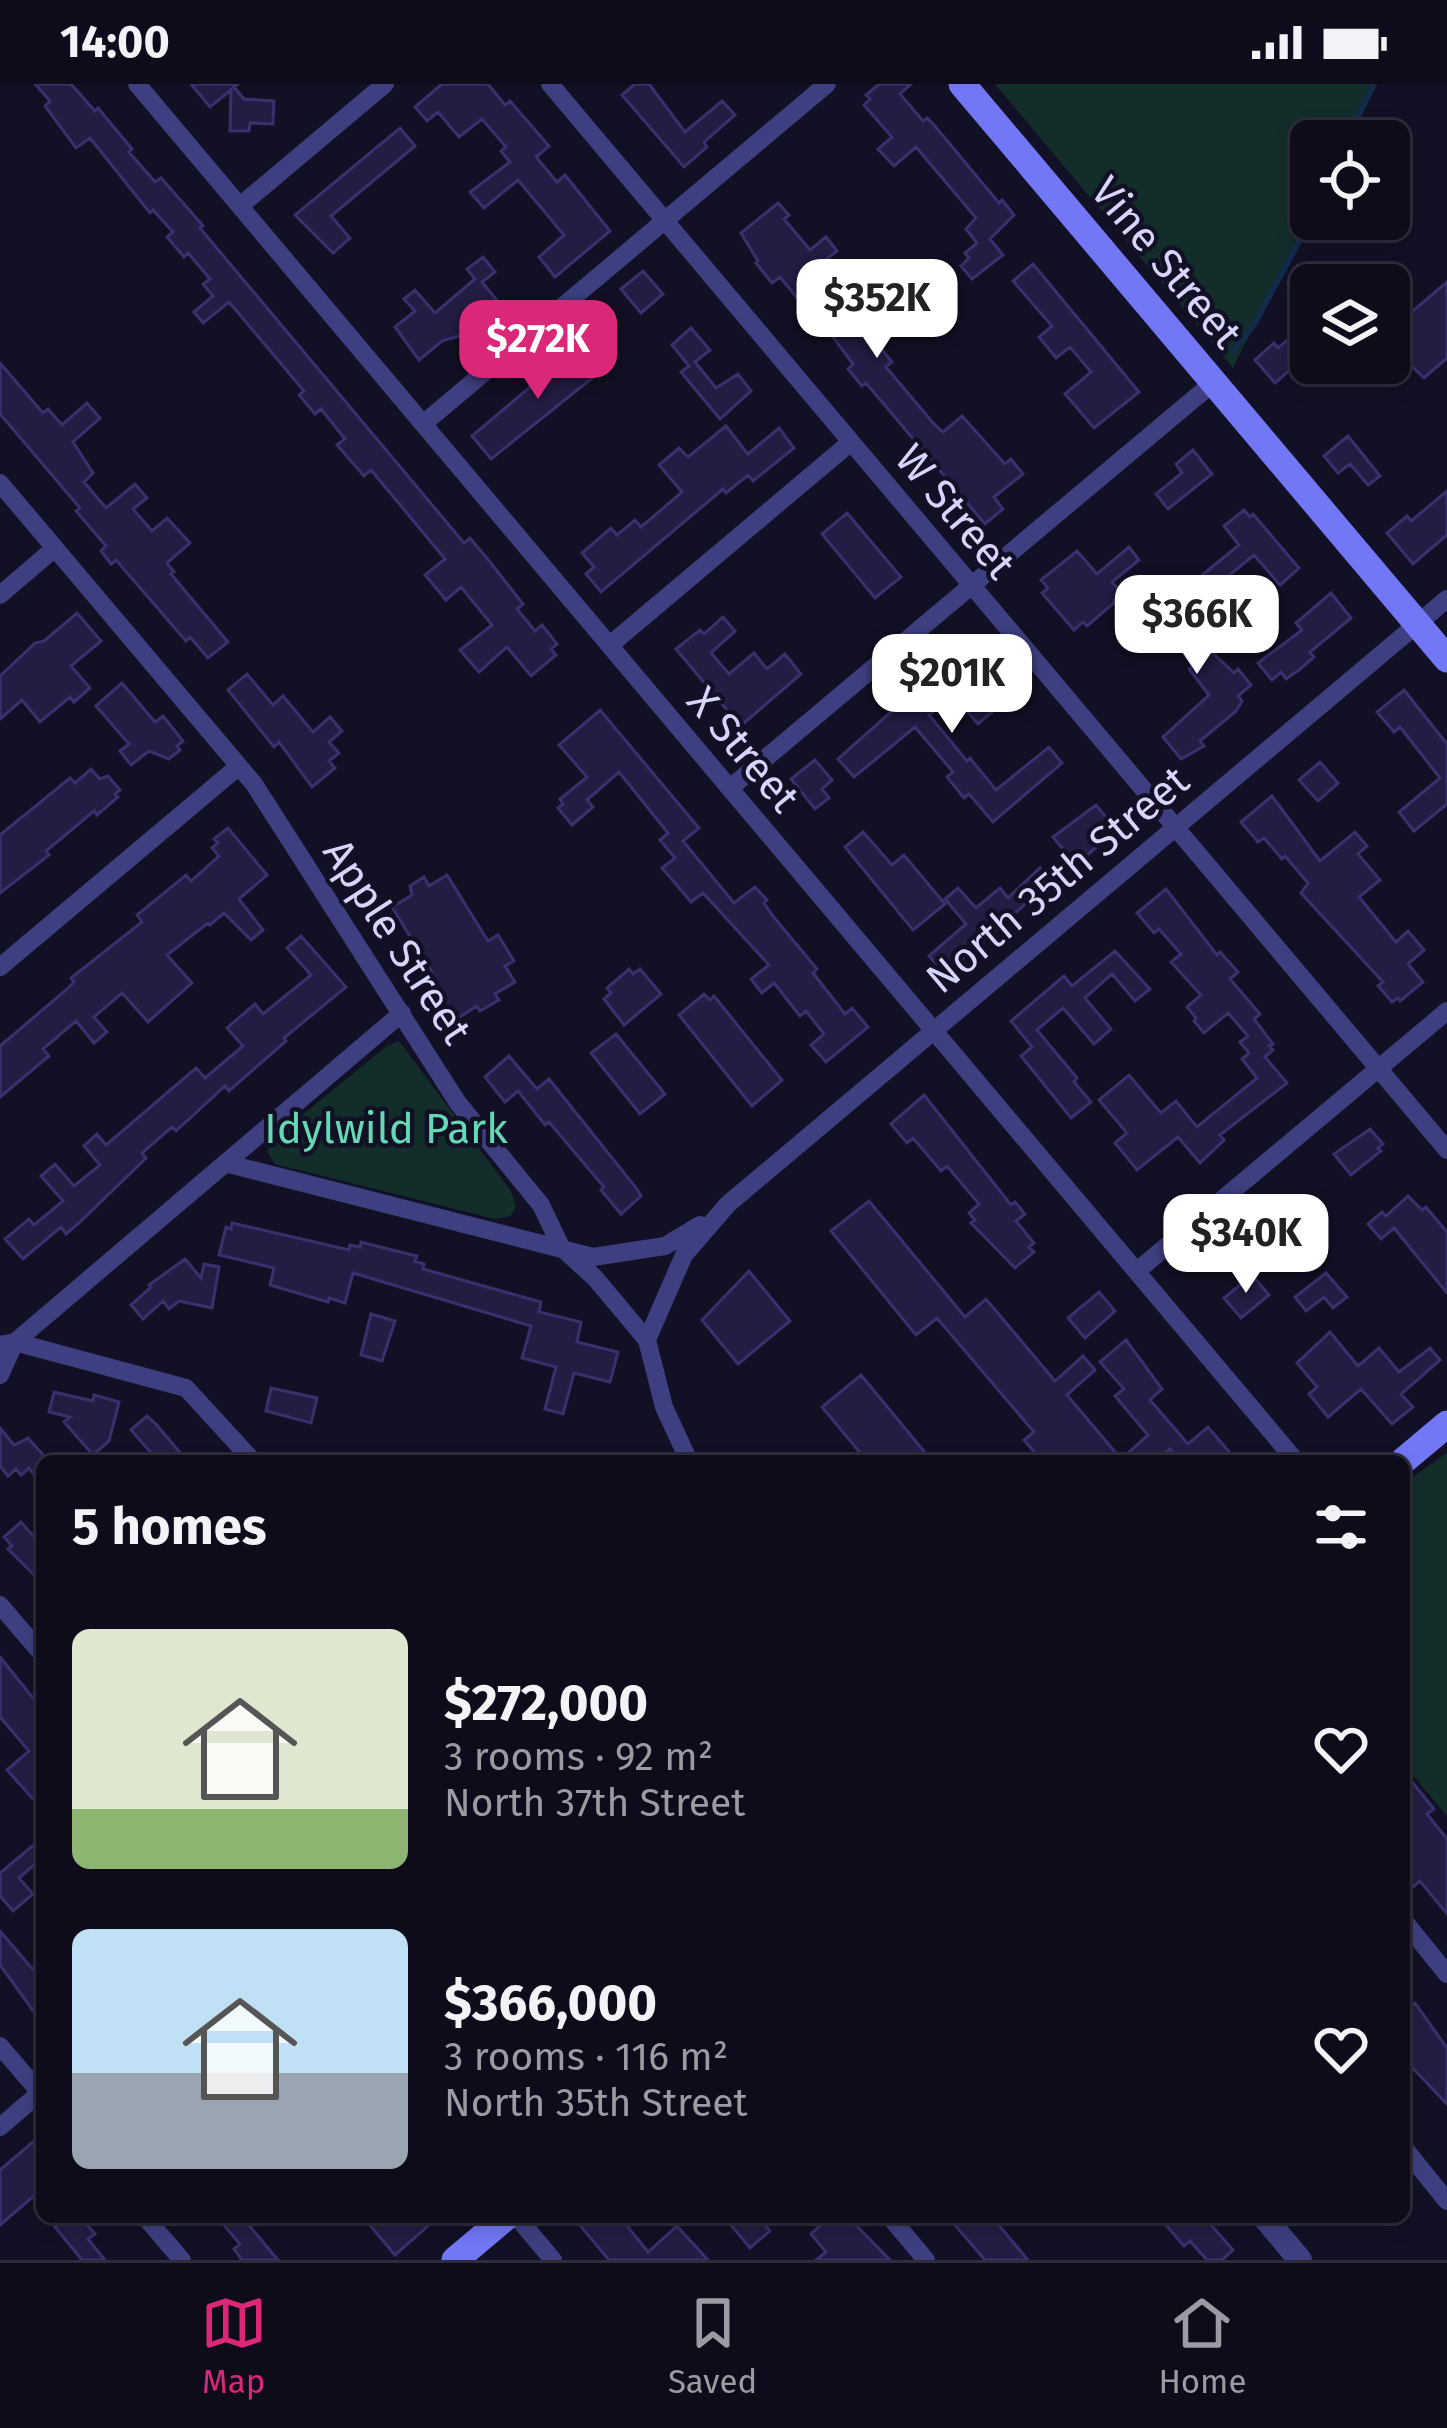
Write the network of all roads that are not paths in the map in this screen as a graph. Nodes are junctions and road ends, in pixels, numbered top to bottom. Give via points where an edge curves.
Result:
1 (137, 84) edge
2 (385, 84) edge
3 (550, 84) edge
4 (827, 84) edge
5 (962, 84) edge
6 (240, 206) junction
7 (665, 221) junction
8 (1214, 382) junction
9 (423, 424) junction
10 (850, 442) junction
11 (0, 483) edge
12 (55, 548) junction
13 (972, 586) junction
14 (0, 595) edge
15 (1447, 599) edge
16 (1417, 624) junction
17 (610, 645) junction
18 (1447, 659) edge
19 (239, 766) junction
20 (730, 788) junction
21 (1175, 827) junction
22 (0, 967) edge
23 (1447, 1011) edge
24 (402, 1013) junction
25 (934, 1030) junction
26 (1378, 1068) junction
27 (1447, 1150) edge
28 (225, 1163) junction
29 (714, 1217) junction
30 (561, 1247) junction
31 (1137, 1271) junction
32 (647, 1340) junction
33 (8, 1344) edge
34 (0, 1375) edge
35 (1447, 1424) edge
36 (247, 1455) edge
37 (685, 1455) edge
38 (1291, 1455) edge
39 (1410, 1455) edge
40 (2, 1612) edge
41 (36, 1648) edge
42 (1410, 1929) edge
43 (1447, 1974) edge
44 (0, 2046) edge
45 (36, 2087) edge
46 (36, 2097) edge
47 (0, 2127) edge
48 (1410, 2155) edge
49 (1447, 2201) edge
50 (150, 2223) edge
51 (499, 2223) edge
52 (522, 2223) edge
53 (895, 2223) edge
54 (1269, 2223) edge
55 (182, 2260) edge
56 (455, 2260) edge
57 (553, 2260) edge
58 (926, 2260) edge
59 (1300, 2260) edge

1 - 6 street, X Street
2 - 6 street
3 - 7 street, W Street
4 - 7 street
5 - 8 main road, Vine Street
6 - 9 street, X Street
7 - 9 street
7 - 10 street, W Street
8 - 13 street
8 - 16 main road, Vine Street
9 - 17 street, X Street
10 - 13 street, W Street
10 - 17 street
11 - 12 street, Apple Street
12 - 14 street
12 - 19 street, Apple Street
13 - 20 street
13 - 21 street, W Street
15 - 16 street, North 35th Street
16 - 18 main road, Vine Street
16 - 21 street, North 35th Street
17 - 20 street, X Street
19 - 22 street
19 - 24 street, Apple Street
20 - 25 street, X Street
21 - 25 street, North 35th Street
21 - 26 street, W Street
23 - 26 street
24 - 28 street
24 - 30 street, Apple Street via 458,1103 541,1204
25 - 29 street, North 35th Street
25 - 31 street, X Street
26 - 27 street, W Street
26 - 31 street
28 - 30 street, North 35th Street
28 - 33 street
29 - 30 street, North 35th Street via 646,1250 593,1257
29 - 32 street, North 35th Street via 676,1268
30 - 32 street, Apple Street
31 - 38 street, X Street
32 - 37 street, Apple Street
33 - 34 street
33 - 36 street via 186,1388
35 - 39 main road
40 - 41 street
42 - 43 street
44 - 45 street
46 - 47 street
48 - 49 street
50 - 55 street
51 - 56 main road
52 - 57 street
53 - 58 street
54 - 59 street

